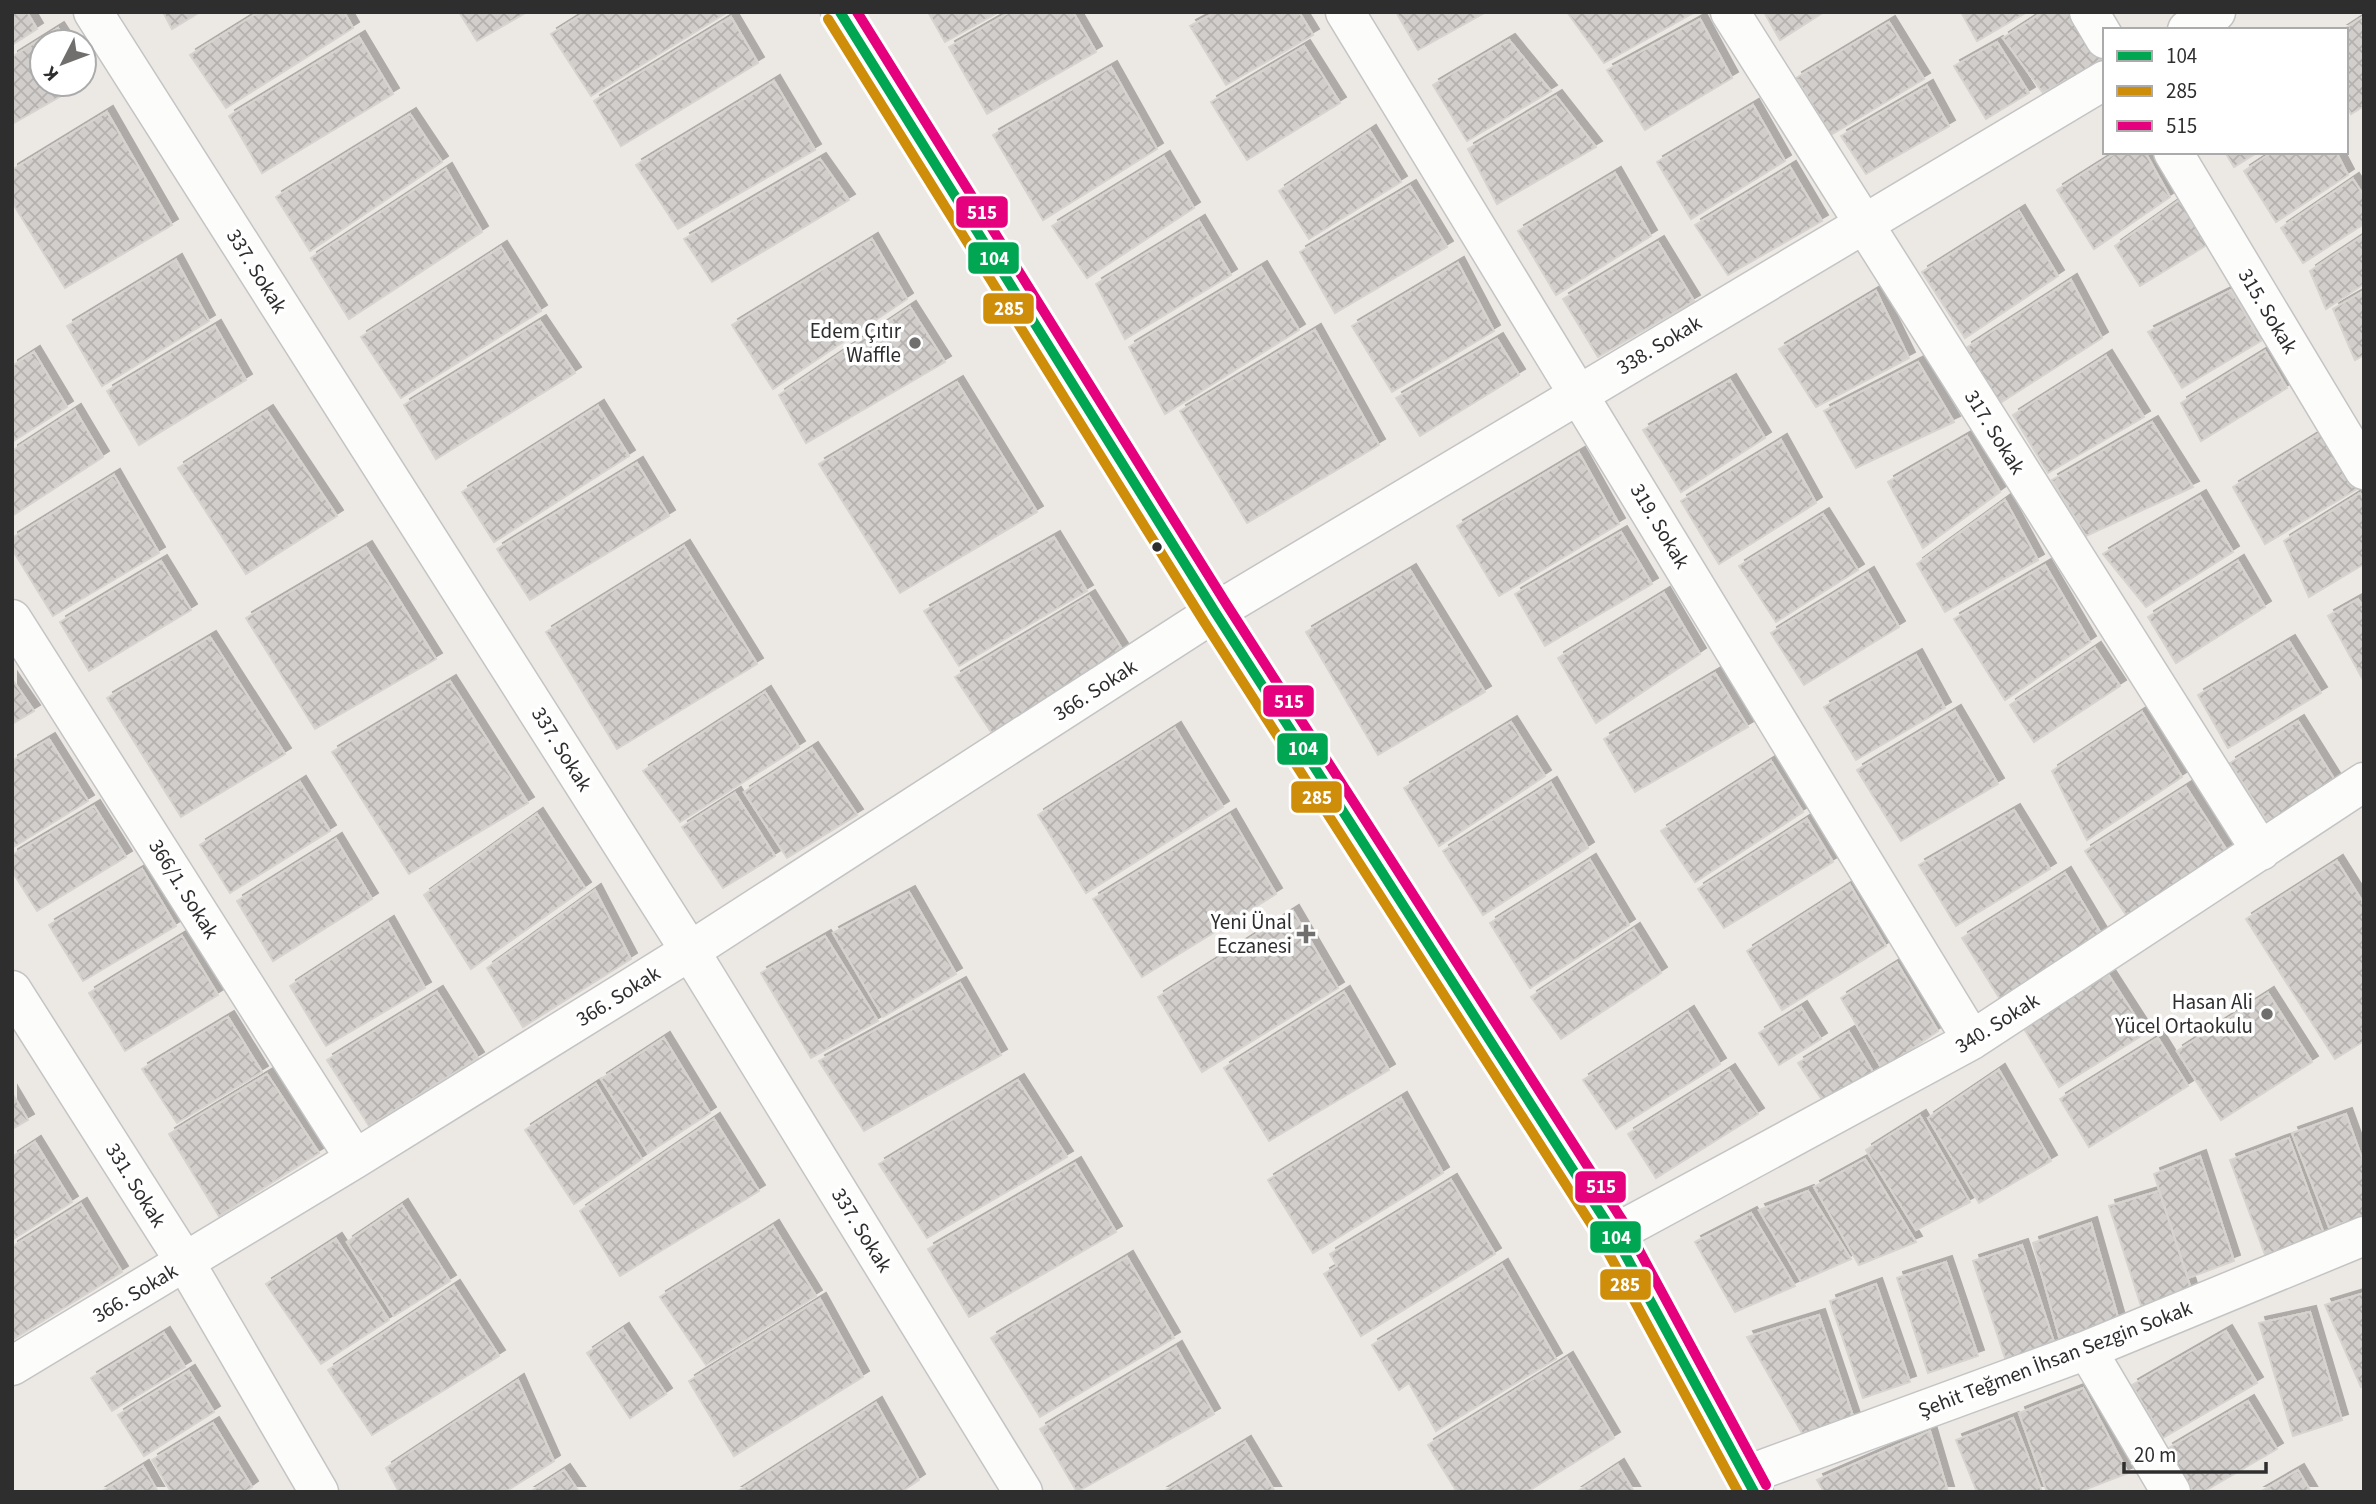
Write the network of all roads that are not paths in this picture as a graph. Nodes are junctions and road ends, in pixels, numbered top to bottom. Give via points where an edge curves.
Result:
1 (93, 12) edge
2 (840, 12) edge
3 (1345, 12) edge
4 (1730, 12) edge
5 (2089, 12) edge
6 (2216, 12) edge
7 (2190, 28) edge
8 (2103, 36) edge
9 (2103, 81) edge
10 (2174, 154) edge
11 (1863, 224) junction
12 (1579, 393) junction
13 (2364, 470) edge
14 (1215, 612) junction
15 (12, 619) edge
16 (2364, 782) edge
17 (2261, 851) junction
18 (690, 951) junction
19 (12, 990) edge
20 (1972, 1040) junction
21 (355, 1159) junction
22 (1614, 1234) junction
23 (2364, 1236) edge
24 (186, 1262) junction
25 (2087, 1350) junction
26 (12, 1366) edge
27 (1749, 1484) edge
28 (319, 1492) edge
29 (1023, 1492) edge
30 (2171, 1492) edge

1 - 18 street, 337. Sokak
2 - 14 main road
3 - 12 street, 319. Sokak
4 - 11 street, 317. Sokak
5 - 8 street
6 - 7 street
9 - 11 street, 338. Sokak
10 - 13 street, 315. Sokak
11 - 12 street, 338. Sokak
11 - 17 street, 317. Sokak
12 - 14 street, 338. Sokak
12 - 20 street, 319. Sokak
14 - 18 street, 366. Sokak
14 - 22 main road
15 - 21 street, 366/1. Sokak
16 - 17 street, 340. Sokak
17 - 20 street, 340. Sokak
18 - 21 street, 366. Sokak
18 - 29 street, 337. Sokak
19 - 24 street, 331. Sokak
20 - 22 street, 340. Sokak
21 - 24 street, 366. Sokak
22 - 27 main road
23 - 25 street, Şehit Teğmen İhsan Sezgin Sokak
24 - 26 street, 366. Sokak
24 - 28 street, 331. Sokak
25 - 27 street, Şehit Teğmen İhsan Sezgin Sokak
25 - 30 street

